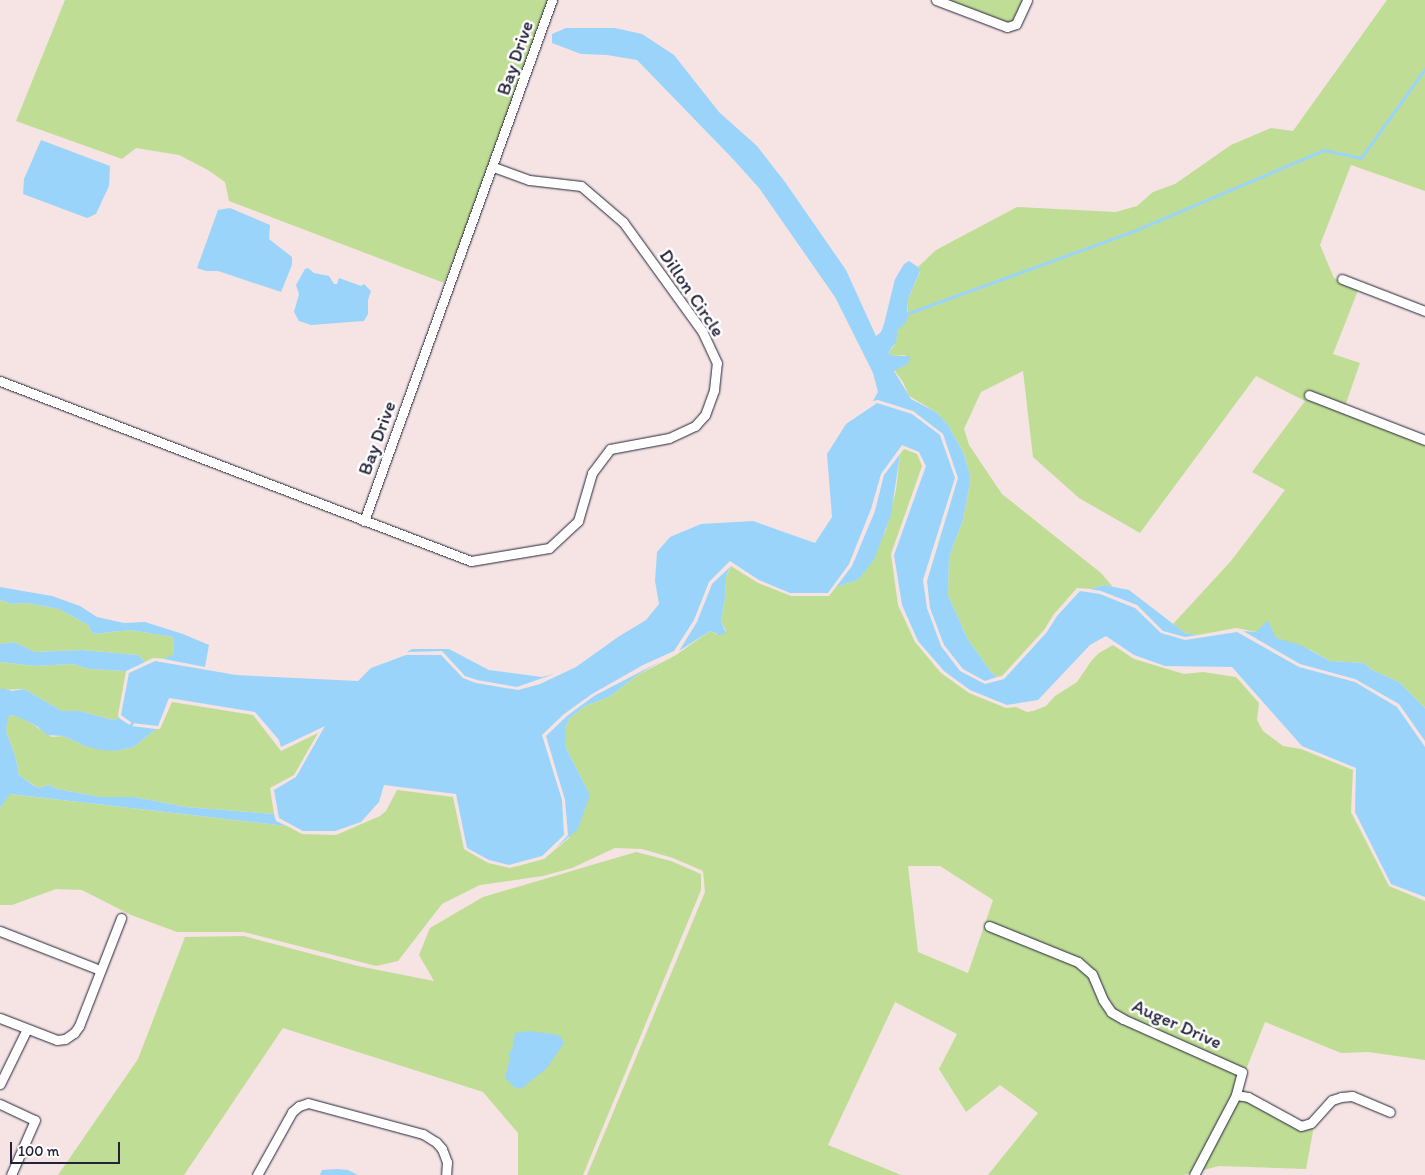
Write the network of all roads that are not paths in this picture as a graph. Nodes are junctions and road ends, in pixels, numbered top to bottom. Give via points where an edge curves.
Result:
1 (552, 0) edge
2 (936, 0) edge
3 (1027, 0) edge
4 (494, 167) junction
5 (1342, 280) dead end
6 (1425, 311) edge
7 (0, 381) edge
8 (1309, 395) dead end
9 (1425, 440) edge
10 (364, 521) junction
11 (120, 918) dead end
12 (989, 926) dead end
13 (0, 931) edge
14 (100, 970) junction
15 (0, 1018) edge
16 (27, 1029) junction
17 (0, 1084) edge
18 (1236, 1095) junction
19 (0, 1104) edge
20 (1390, 1112) dead end
21 (11, 1175) edge
22 (257, 1175) edge
23 (446, 1175) edge
24 (1194, 1175) edge

1 - 4 street, Bay Drive
2 - 3 street via 1013,26
4 - 10 street, Bay Drive
4 - 10 street, Dillon Circle via 529,180 581,186 623,222 702,331 717,363 714,390 705,415 695,426 669,438 610,450 592,473 578,521 549,548 471,561
5 - 6 street
7 - 10 street
8 - 9 street
11 - 14 street
12 - 18 street, Auger Drive via 1078,962 1092,974 1111,1012 1237,1068 1242,1072
13 - 14 street
14 - 16 street via 74,1033 57,1040
15 - 16 street
16 - 17 street
18 - 20 street via 1248,1097 1301,1126 1311,1123 1332,1100 1341,1097 1352,1096
18 - 24 street
19 - 21 street via 35,1120
22 - 23 street via 292,1112 308,1103 423,1134 442,1150 447,1162

